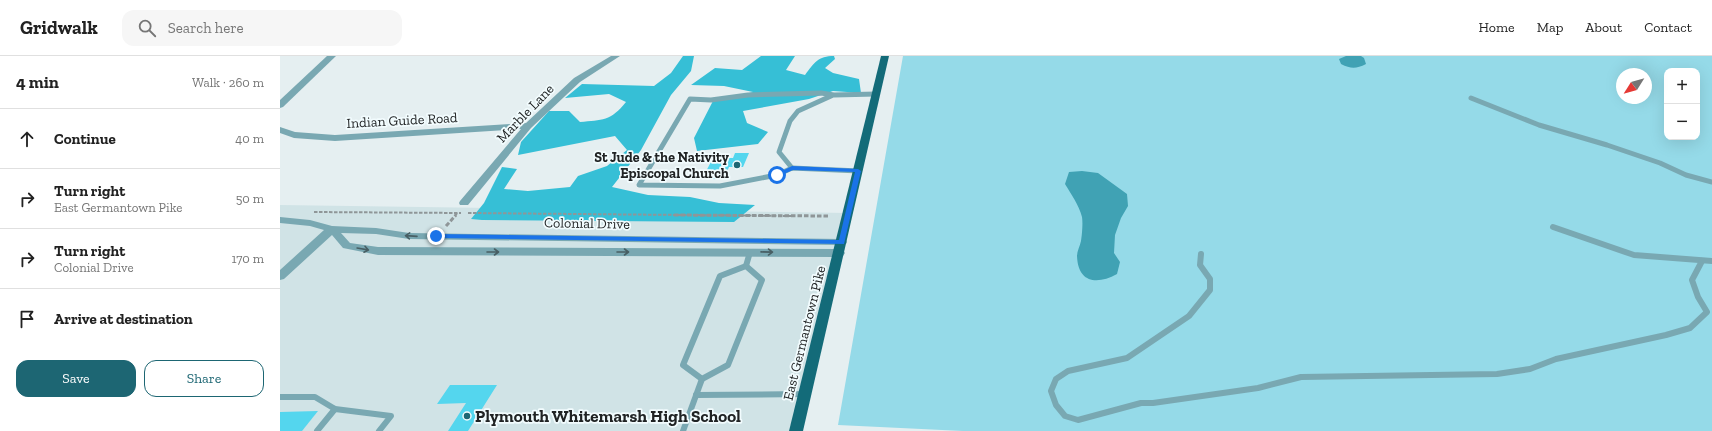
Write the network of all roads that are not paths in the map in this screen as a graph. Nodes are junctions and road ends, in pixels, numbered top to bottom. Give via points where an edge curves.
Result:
1 (332, 56) edge
2 (616, 56) edge
3 (885, 56) edge
4 (876, 94) junction
5 (834, 95) junction
6 (1471, 98) dead end
7 (280, 105) edge
8 (528, 126) junction
9 (280, 130) edge
10 (792, 168) junction
11 (858, 171) junction
12 (1712, 182) edge
13 (464, 203) road end
14 (280, 220) edge
15 (1553, 228) dead end
16 (332, 229) junction
17 (840, 248) junction
18 (750, 252) junction
19 (1201, 254) dead end
20 (1702, 260) junction
21 (1712, 261) edge
22 (746, 266) junction
23 (280, 276) edge
24 (702, 379) junction
25 (696, 394) junction
26 (805, 394) junction
27 (280, 397) edge
28 (335, 409) junction
29 (317, 431) edge
30 (379, 431) edge
31 (683, 431) edge
32 (796, 431) edge

1 - 7 street
2 - 8 street, Marble Lane via 577,80
3 - 4 main road, East Germantown Pike
4 - 5 lane
4 - 11 main road, East Germantown Pike
5 - 10 lane via 798,111 790,121 779,152
5 - 10 lane via 748,95 712,100 690,99 639,185 720,186 777,175
6 - 12 lane via 1539,125 1607,144 1686,175
8 - 9 street, Indian Guide Road via 335,138 294,135
8 - 13 street, Marble Lane
10 - 11 lane
11 - 17 main road, East Germantown Pike
14 - 16 street, Colonial Drive via 310,223
15 - 20 lane via 1634,255
17 -> 16 street, Colonial Drive via 409,236
16 -> 18 street, Colonial Drive via 347,246 378,251
16 - 23 street
18 -> 17 street, Colonial Drive
17 - 26 main road, East Germantown Pike
18 - 22 lane
19 - 20 lane via 1200,265 1210,279 1210,290 1189,316 1127,358 1068,371 1056,379 1051,391 1056,405 1065,416 1078,420 1141,403 1153,404 1258,388 1301,377 1489,375 1530,369 1556,359 1690,328 1707,312 1692,280
20 - 21 lane
22 - 24 lane via 762,280 728,366
22 - 24 lane via 720,276 683,365
24 - 25 lane
25 - 26 lane
25 - 31 lane
26 - 32 main road, East Germantown Pike
27 - 28 lane via 315,397
28 - 29 lane
28 - 30 lane via 391,416

